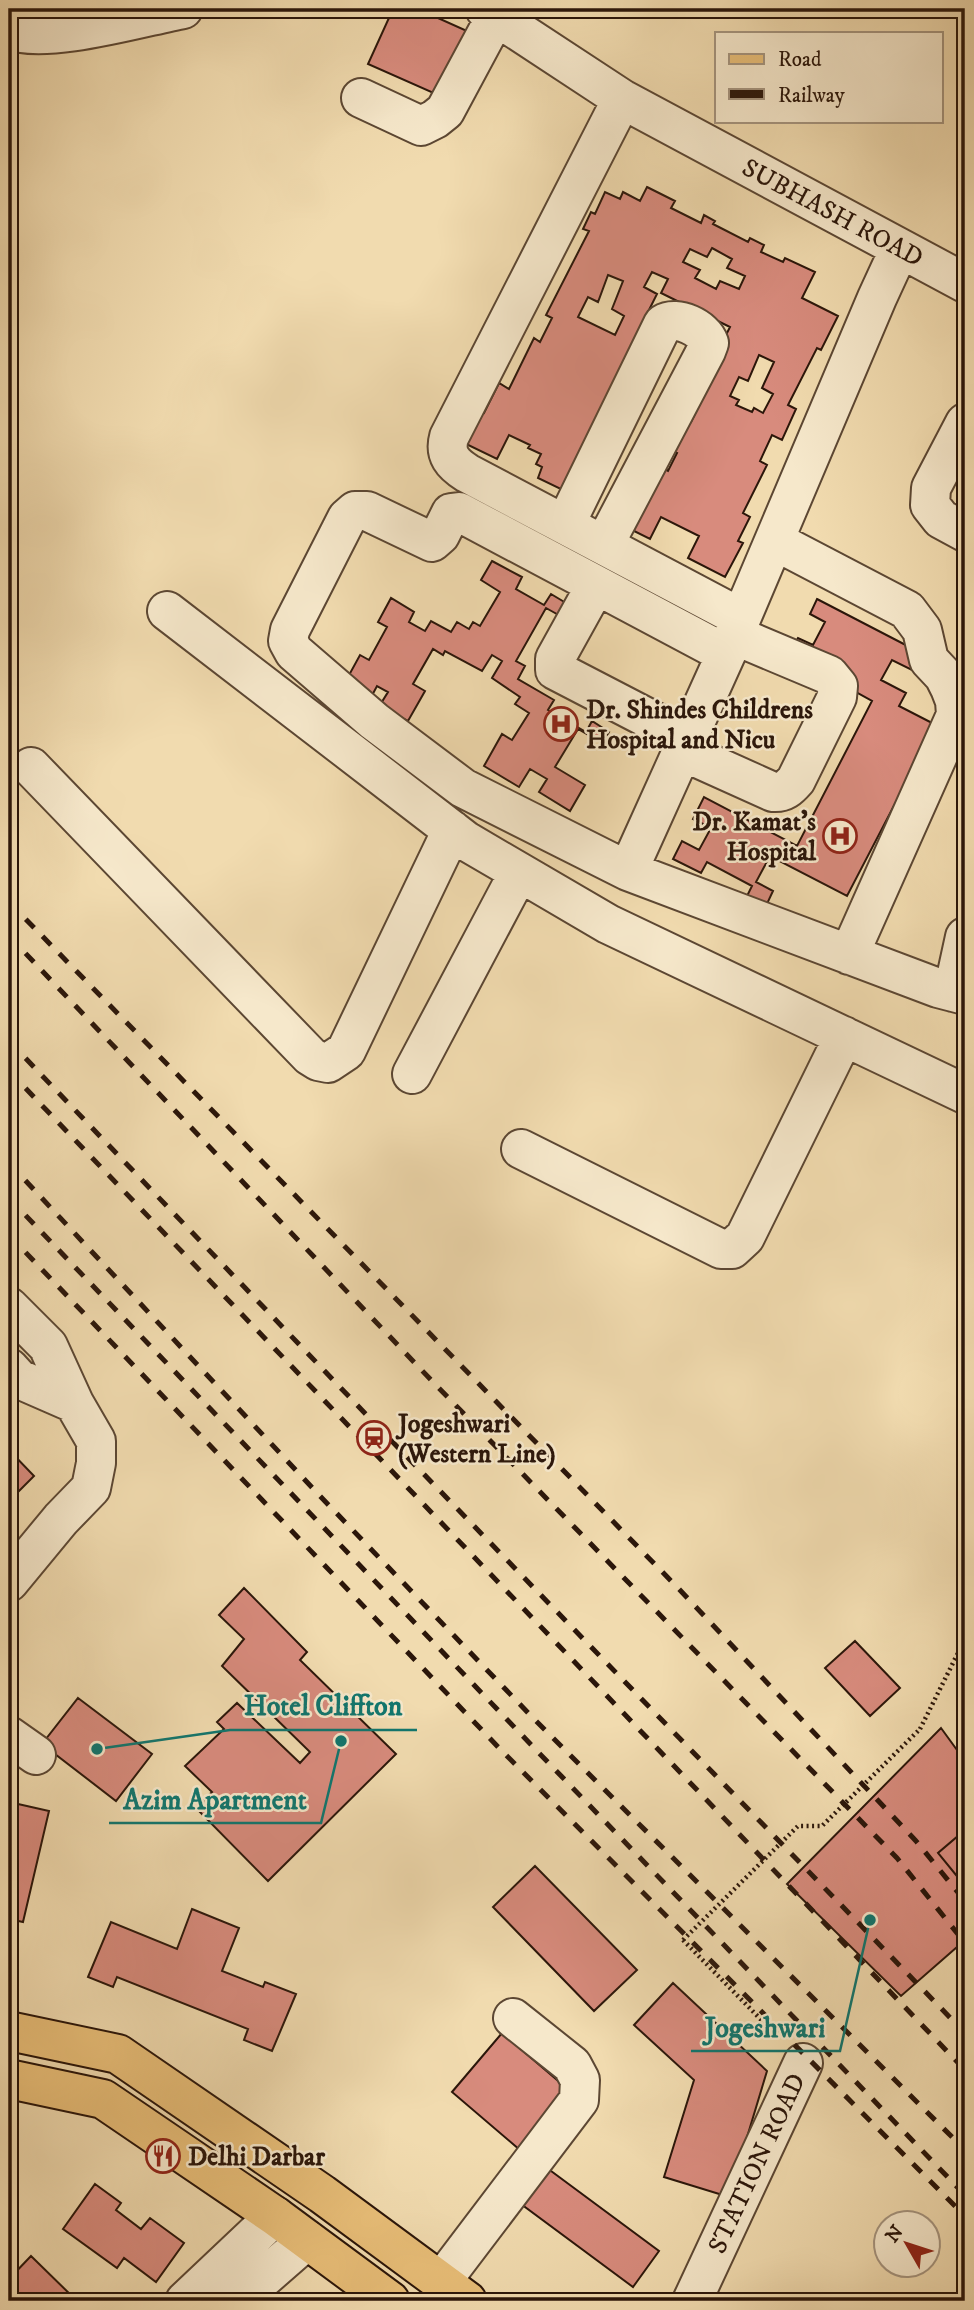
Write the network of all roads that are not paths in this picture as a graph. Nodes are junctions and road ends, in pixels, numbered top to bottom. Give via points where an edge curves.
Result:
1 (183, 9) edge
2 (491, 12) edge
3 (9, 30) edge
4 (360, 98) dead end
5 (622, 99) junction
6 (900, 248) junction
7 (965, 283) edge
8 (965, 423) edge
9 (565, 525) junction
10 (965, 532) edge
11 (775, 541) junction
12 (604, 545) junction
13 (596, 585) junction
14 (167, 611) dead end
15 (734, 636) junction
16 (685, 745) junction
17 (31, 767) dead end
18 (452, 830) junction
19 (628, 871) junction
20 (519, 872) junction
21 (965, 937) edge
22 (849, 955) junction
23 (952, 992) edge
24 (844, 1036) junction
25 (412, 1074) dead end
26 (965, 1094) edge
27 (521, 1149) dead end
28 (9, 1307) edge
29 (9, 1368) edge
30 (74, 1403) junction
31 (9, 1582) edge
32 (513, 2018) dead end
33 (9, 2031) edge
34 (803, 2063) road end
35 (9, 2079) edge
36 (275, 2216) junction
37 (307, 2240) junction
38 (454, 2292) edge
39 (185, 2301) edge
40 (237, 2301) edge
41 (390, 2301) edge
42 (692, 2301) edge

1 - 3 street via 58,34
2 - 4 street via 445,111 435,119 421,126
2 - 5 street, SUBHASH ROAD
5 - 6 street, SUBHASH ROAD
5 - 9 street via 447,445 455,465
6 - 7 street, SUBHASH ROAD
6 - 11 street
8 - 10 street via 930,496 930,505 941,519
9 - 12 street
9 - 12 street via 663,324 678,320 702,332 708,347
11 - 15 street
11 - 22 street via 907,610 922,630 929,660 944,676 955,701 956,715
12 - 15 street
13 - 15 street
13 - 16 street via 555,659 555,670
13 - 19 street via 459,512 451,513 432,541 355,511 347,518 288,641 294,652 374,721 463,788
14 - 18 street
15 - 16 street
15 - 16 street via 829,675 838,686 837,697 796,780 780,793
16 - 19 street
17 - 18 street via 310,1056 328,1063 346,1051
18 - 20 street
19 - 22 street
20 - 24 street via 608,924
20 - 25 street
21 - 23 street
22 - 23 street
24 - 26 street
24 - 27 street via 745,1237 732,1249 720,1249
28 - 30 street via 48,1346
29 - 30 street via 19,1379
30 - 31 street via 96,1441 91,1488
32 - 38 street via 572,2065 580,2080 579,2100
33 - 38 main road via 118,2054 322,2194
34 - 42 street, STATION ROAD
35 - 36 main road via 103,2099
36 - 37 main road
36 - 39 street
37 - 40 street
37 - 41 main road

